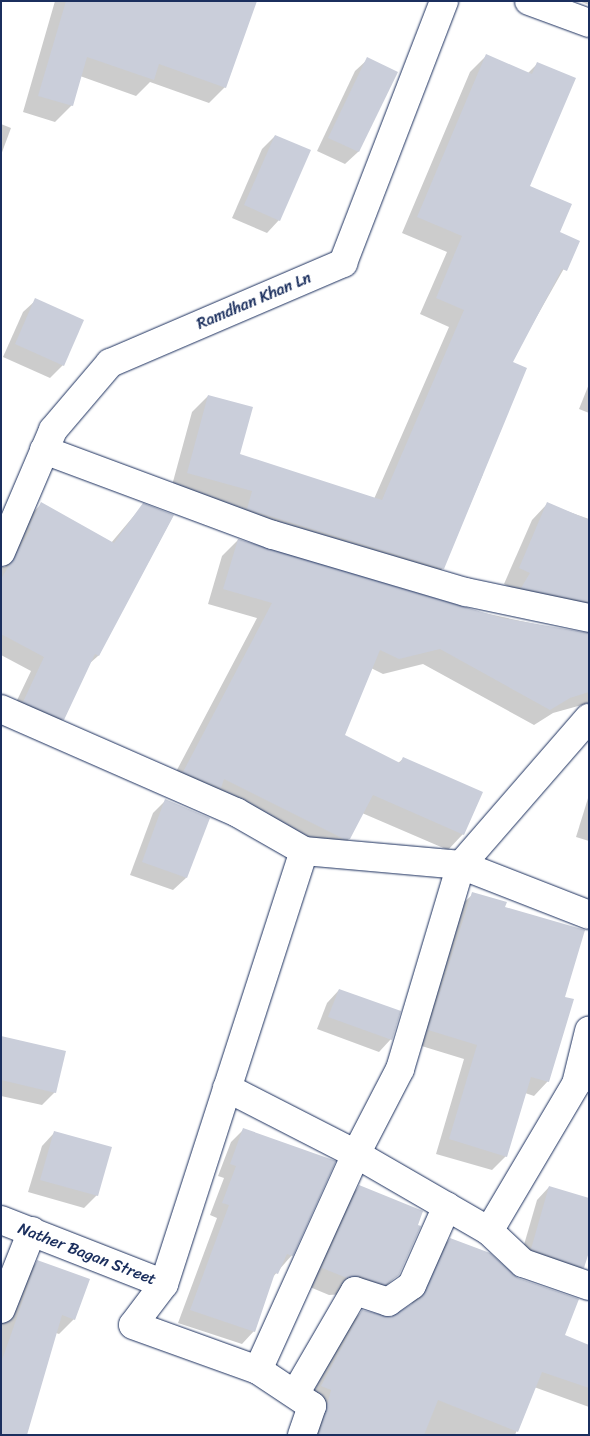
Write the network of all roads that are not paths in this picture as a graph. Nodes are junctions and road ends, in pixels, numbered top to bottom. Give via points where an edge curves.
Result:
1 (444, 1) edge
2 (529, 1) edge
3 (589, 23) edge
4 (44, 450) junction
5 (1, 552) edge
6 (589, 618) edge
7 (1, 709) edge
8 (589, 718) edge
9 (304, 851) junction
10 (461, 865) junction
11 (589, 915) edge
12 (589, 1031) edge
13 (227, 1088) junction
14 (356, 1154) junction
15 (447, 1206) junction
16 (1, 1220) edge
17 (32, 1231) junction
18 (489, 1231) junction
19 (164, 1284) junction
20 (589, 1286) edge
21 (1, 1309) edge
22 (258, 1370) junction
23 (303, 1400) junction
24 (302, 1435) edge

1 - 4 street, Ramdhan Khan Ln via 343,263 110,363 53,430
2 - 3 street
4 - 5 street, Ramdhan Khan Ln
4 - 6 street via 272,535 466,592
7 - 9 street via 236,812
8 - 10 street
9 - 10 street
9 - 13 street
10 - 11 street
10 - 14 street via 400,1069
12 - 18 street via 576,1084
13 - 14 street
13 - 19 street
14 - 15 street
14 - 22 street
15 - 18 street
15 - 23 street via 412,1285 388,1302 355,1291
16 - 17 street, Nather Bagan Street
17 - 19 street, Nather Bagan Street
17 - 21 street
18 - 20 street via 523,1263
19 - 22 street, Nather Bagan Street via 133,1325
22 - 23 street, Nather Bagan Street
23 - 24 street

